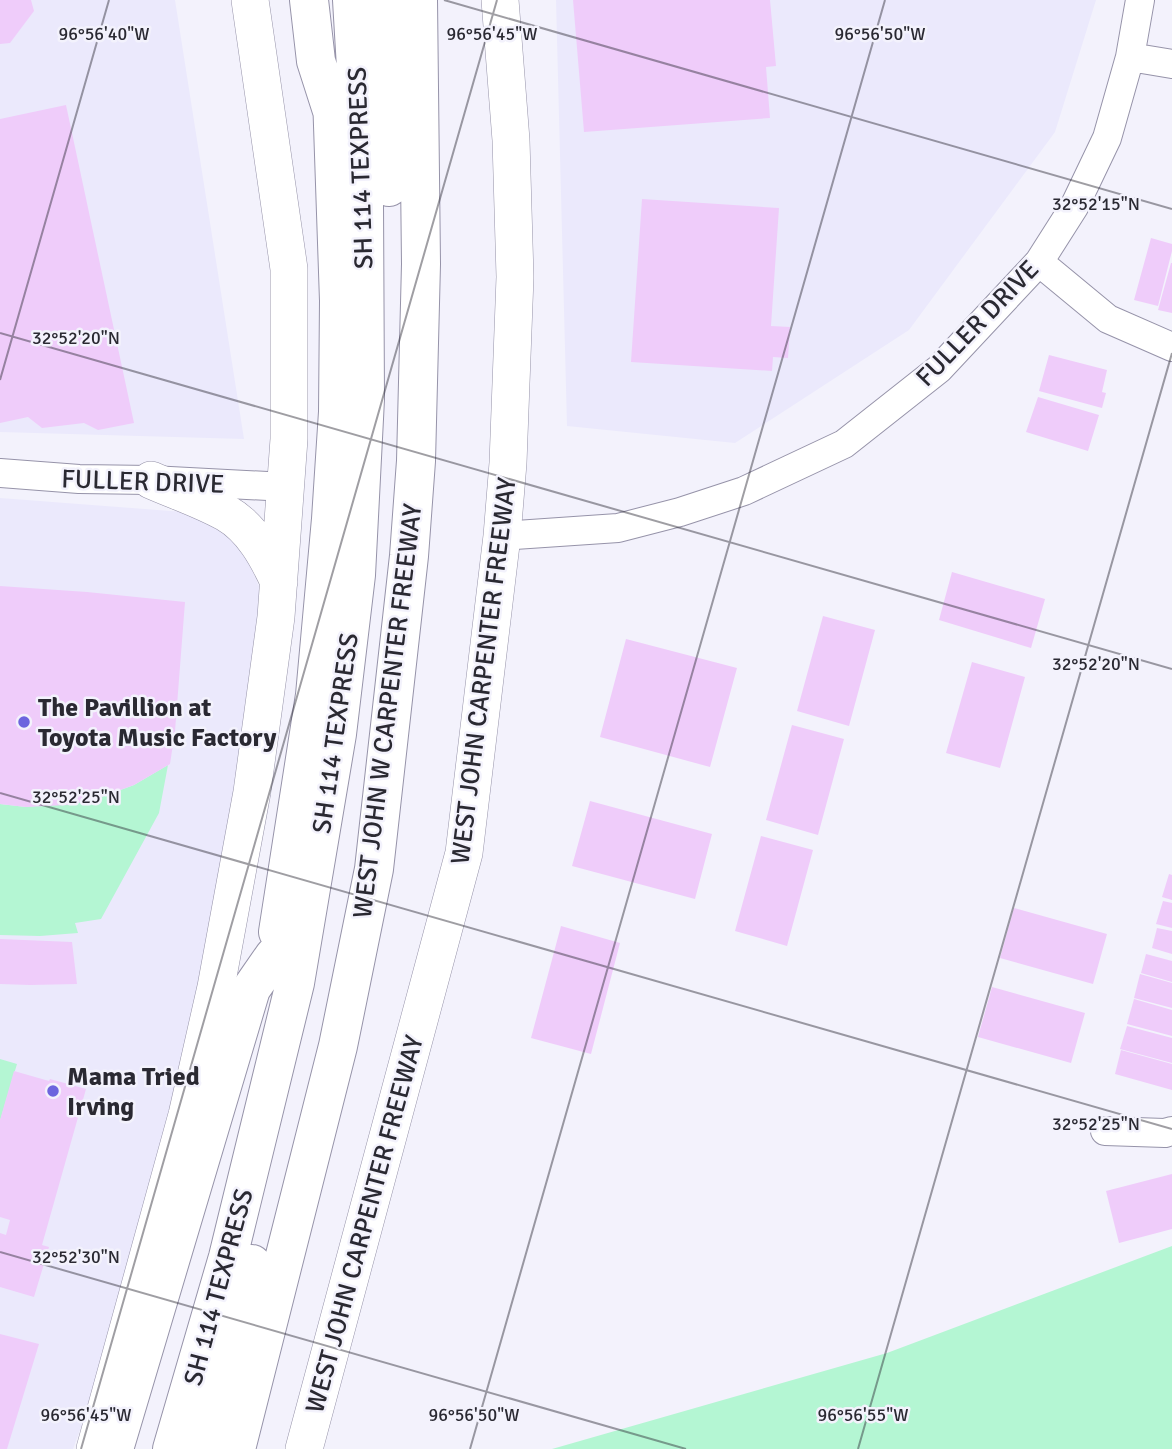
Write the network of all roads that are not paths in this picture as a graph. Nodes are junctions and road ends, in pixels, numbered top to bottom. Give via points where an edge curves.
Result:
1 (250, 0) edge
2 (309, 0) edge
3 (326, 0) edge
4 (352, 0) edge
5 (383, 0) edge
6 (418, 0) edge
7 (438, 0) edge
8 (500, 0) edge
9 (1140, 0) edge
10 (1130, 57) junction
11 (1172, 64) edge
12 (333, 114) junction
13 (420, 244) junction
14 (1039, 262) junction
15 (1172, 347) edge
16 (0, 473) edge
17 (151, 480) junction
18 (286, 487) junction
19 (502, 536) junction
20 (279, 582) junction
21 (274, 956) junction
22 (1105, 1131) dead end
23 (1172, 1131) edge
24 (305, 1175) junction
25 (95, 1449) edge
26 (114, 1449) edge
27 (149, 1449) edge
28 (172, 1449) edge
29 (207, 1449) edge
30 (236, 1449) edge
31 (264, 1449) edge
32 (304, 1449) edge

1 - 18 main road via 289,269
2 - 12 highway via 316,61
3 - 12 highway
4 - 28 highway, SH 114 TEXPRESS via 365,203 365,399 356,575 337,734 295,983 228,1257
5 - 29 highway, SH 114 TEXPRESS via 389,204 387,400 362,738 340,873 291,1109
6 - 13 highway, WEST JOHN W CARPENTER FREEWAY
7 - 13 highway via 438,213
8 - 19 main road, WEST JOHN CARPENTER FREEWAY via 515,277
9 - 10 street, FULLER DRIVE
10 - 11 street
10 - 14 street, FULLER DRIVE via 1107,138 1074,208
12 - 21 highway via 339,301 331,519 315,695
13 - 24 highway, WEST JOHN W CARPENTER FREEWAY via 416,461 374,869 338,1046
14 - 15 street via 1108,319
14 - 19 street, FULLER DRIVE via 939,369 844,444 744,491 680,512 618,528
16 - 17 street, FULLER DRIVE
17 - 18 street, FULLER DRIVE
17 - 20 main road via 228,514 250,533
18 - 20 main road
19 - 32 main road, WEST JOHN CARPENTER FREEWAY via 464,853
20 - 25 main road via 252,792 216,986 187,1115
21 - 26 highway via 251,989
21 - 27 highway
22 - 23 street
24 - 30 highway, WEST JOHN W CARPENTER FREEWAY
24 - 31 highway

